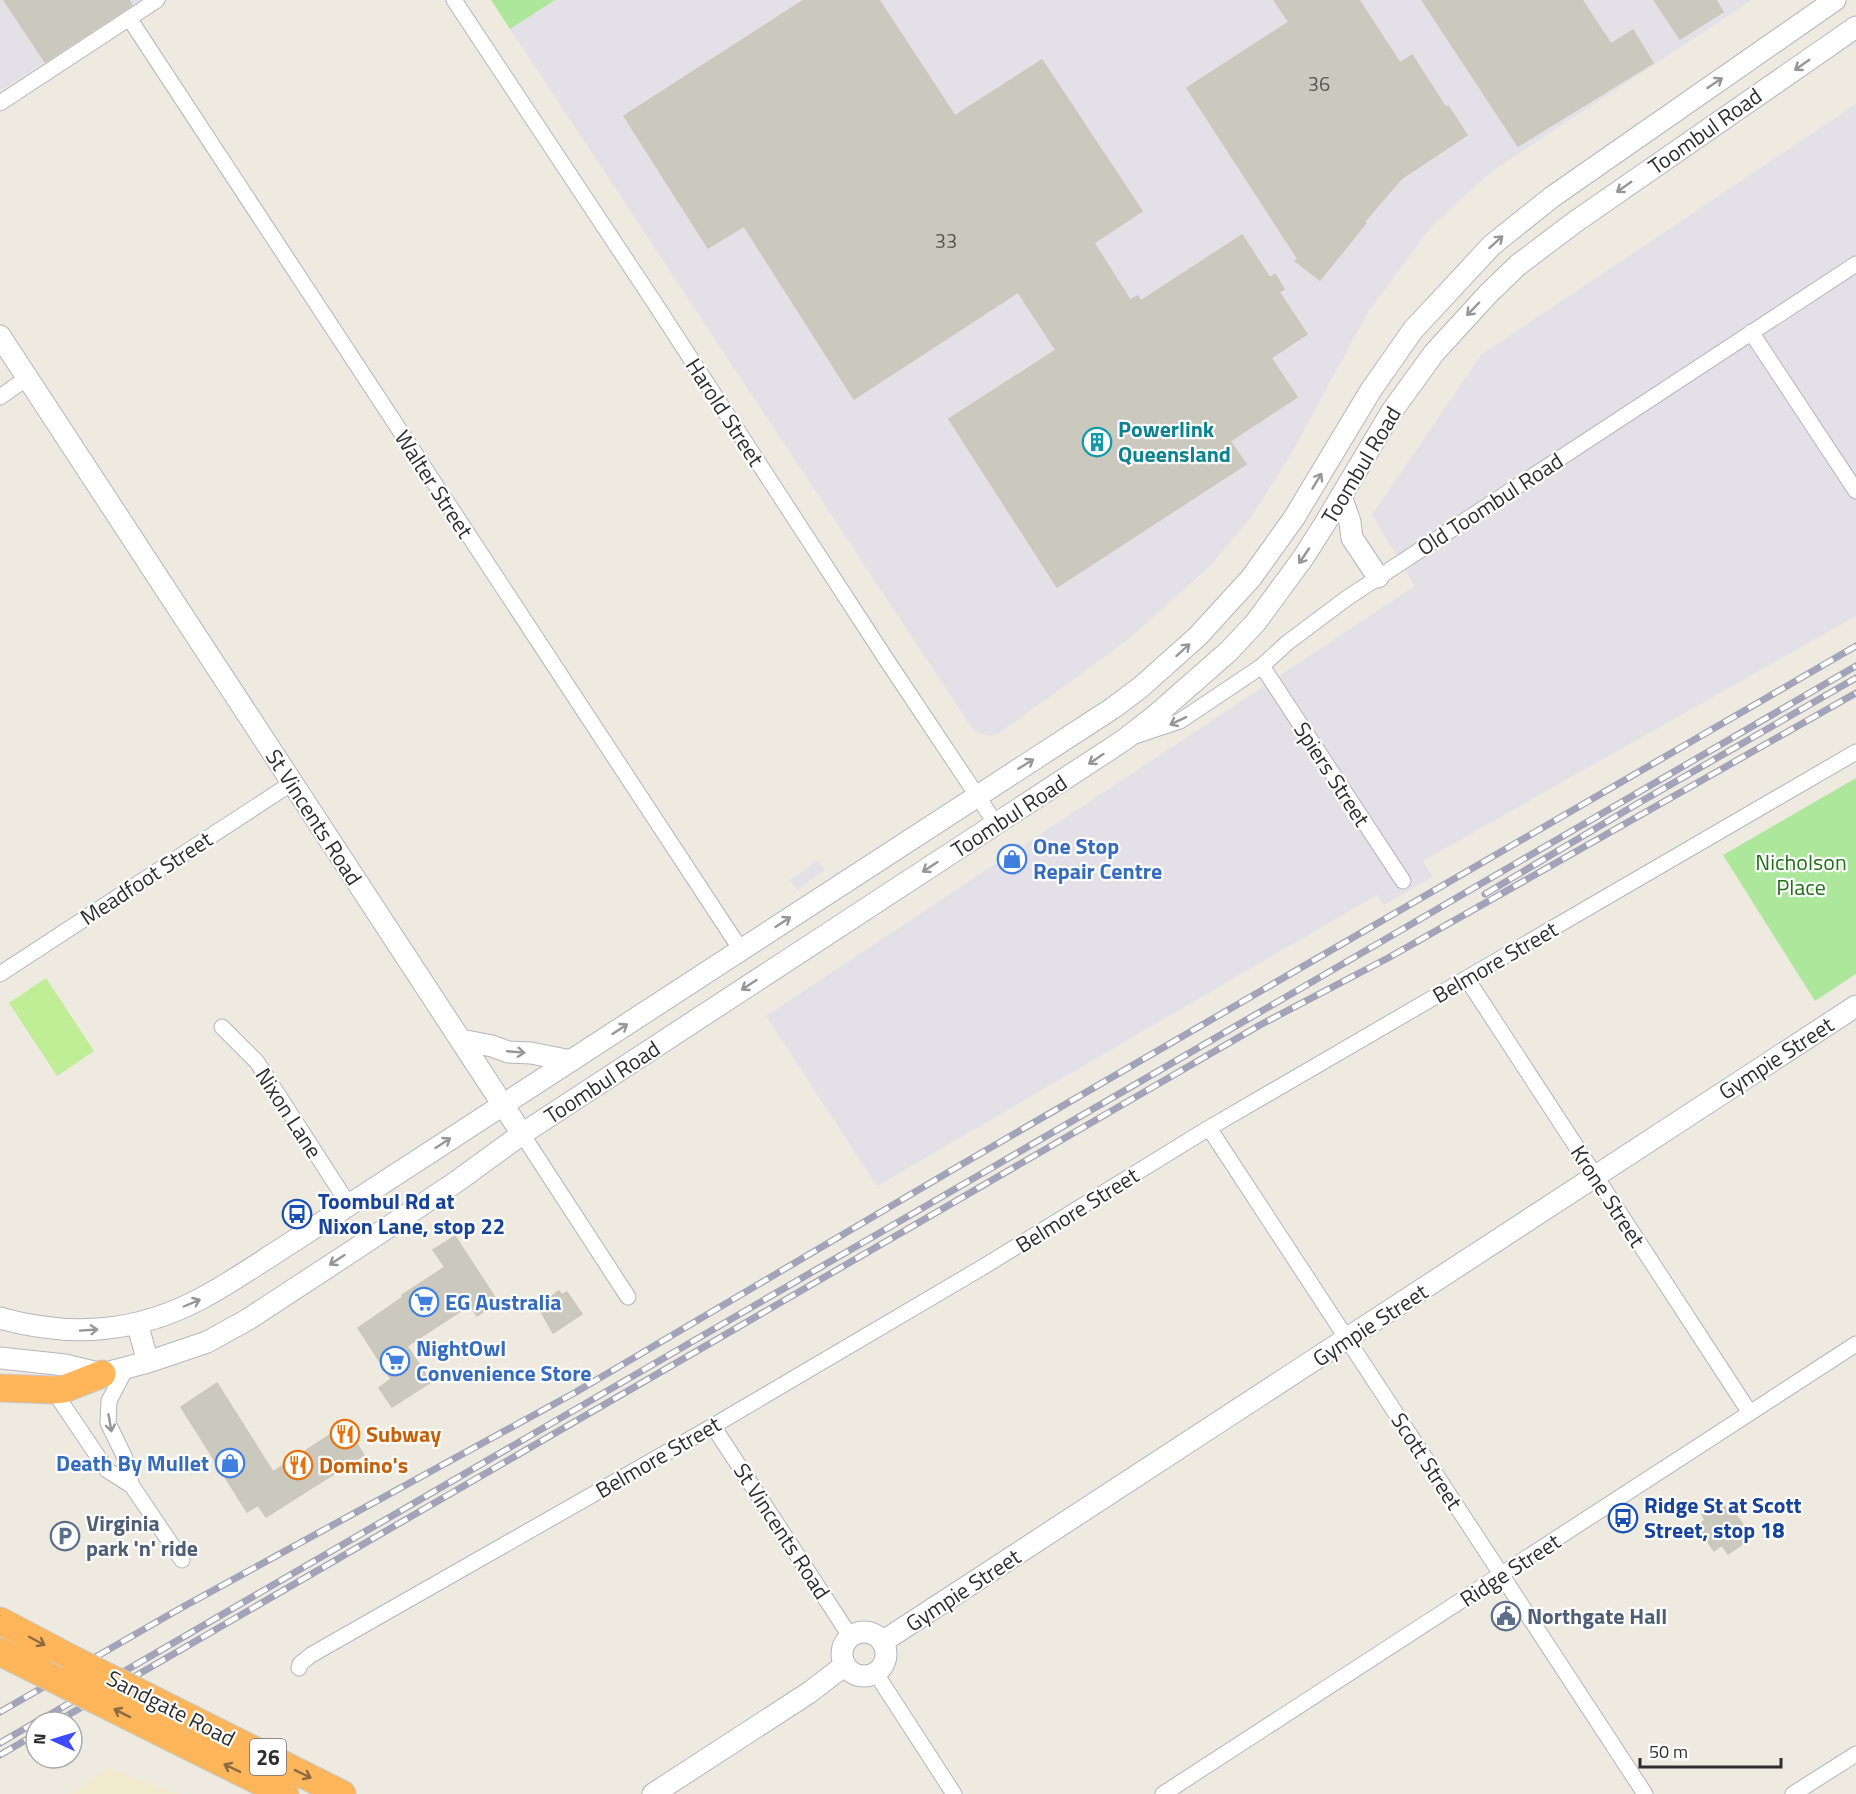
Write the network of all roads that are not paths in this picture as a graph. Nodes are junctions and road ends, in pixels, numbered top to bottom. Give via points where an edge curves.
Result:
1 (157, 0) edge
2 (454, 0) edge
3 (1825, 4) edge
4 (129, 18) junction
5 (1854, 30) edge
6 (0, 103) edge
7 (1856, 264) edge
8 (1751, 332) junction
9 (0, 336) edge
10 (27, 378) junction
11 (0, 397) edge
12 (1856, 491) edge
13 (1341, 496) junction
14 (1378, 577) junction
15 (1262, 666) junction
16 (1124, 740) junction
17 (1856, 752) edge
18 (292, 783) junction
19 (977, 796) junction
20 (996, 824) junction
21 (1403, 881) dead end
22 (741, 950) junction
23 (0, 974) edge
24 (1467, 979) junction
25 (1856, 1006) edge
26 (222, 1027) dead end
27 (461, 1041) junction
28 (571, 1061) junction
29 (504, 1104) junction
30 (1209, 1128) junction
31 (522, 1134) junction
32 (1596, 1176) junction
33 (349, 1205) junction
34 (628, 1297) dead end
35 (0, 1318) edge
36 (137, 1323) junction
37 (1347, 1340) junction
38 (1856, 1344) edge
39 (0, 1358) edge
40 (148, 1362) junction
41 (114, 1371) junction
42 (0, 1388) edge
43 (53, 1390) junction
44 (1750, 1413) junction
45 (713, 1426) junction
46 (132, 1486) junction
47 (182, 1560) dead end
48 (1502, 1575) junction
49 (0, 1621) edge
50 (850, 1636) junction
51 (882, 1642) junction
52 (0, 1652) edge
53 (845, 1665) junction
54 (299, 1668) dead end
55 (875, 1672) junction
56 (1856, 1754) edge
57 (285, 1794) edge
58 (342, 1794) edge
59 (653, 1794) edge
60 (954, 1794) edge
61 (1163, 1794) edge
62 (1645, 1794) edge
63 (1793, 1794) edge

1 - 4 street
2 - 19 street, Harold Street
19 -> 3 main road, Toombul Road via 1131,694 1226,607 1294,518 1406,340 1492,245 1552,197
4 - 6 street
4 - 22 street, Walter Street
5 -> 13 main road, Toombul Road via 1518,265 1461,322 1414,380
7 - 8 street, Old Toombul Road
8 - 12 street
8 - 14 street, Old Toombul Road
9 - 10 main road, St Vincents Road
10 - 11 street
10 - 18 main road, St Vincents Road
13 - 14 main road via 1352,538
13 -> 16 main road, Toombul Road via 1303,558 1256,622 1221,658
14 - 15 street, Old Toombul Road via 1287,643
15 -> 16 street, Old Toombul Road via 1180,721
15 - 21 street, Spiers Street
16 -> 20 main road, Toombul Road
17 - 24 street, Belmore Street
18 - 23 street, Meadfoot Street
18 - 27 main road, St Vincents Road
19 - 20 street, Harold Street
22 -> 19 main road, Toombul Road
20 -> 31 main road, Toombul Road
28 -> 22 main road, Toombul Road
24 - 30 street, Belmore Street
24 - 32 street, Krone Street
25 - 32 main road, Gympie Street
26 - 33 street, Nixon Lane via 257,1062
27 -> 28 main road
27 - 29 main road, St Vincents Road
28 - 29 main road, Toombul Road
29 - 31 main road, St Vincents Road
33 -> 29 main road, Toombul Road
30 - 37 street, Scott Street
30 - 45 street, Belmore Street
31 - 34 street, St Vincents Road
31 -> 40 main road, Toombul Road via 247,1320 207,1342
32 - 37 main road, Gympie Street
32 - 44 street, Krone Street
36 -> 33 main road, Toombul Road via 203,1298
35 -> 36 main road, Toombul Road via 57,1330 93,1330
36 - 40 main road
37 - 48 street, Scott Street
37 - 51 main road, Gympie Street
38 - 44 street, Ridge Street
39 - 41 main road, Toombul Road
40 - 41 main road, Toombul Road
41 - 43 highway
41 -> 46 street via 108,1423 125,1458
42 - 43 highway
43 - 46 street via 107,1470
44 - 48 street, Ridge Street
45 - 50 street, St Vincents Road
45 - 54 street, Belmore Street via 311,1655
46 - 47 street
48 - 61 street, Ridge Street
48 - 62 street, Scott Street
49 -> 58 highway, Sandgate Road / 26, bridge
50 - 51 main road via 864,1632 878,1636
50 - 53 main road via 843,1647
51 - 55 main road via 886,1655
57 -> 52 highway, Sandgate Road / 26, bridge
53 - 55 main road via 862,1676
53 - 59 main road
55 - 60 street
56 - 63 street

